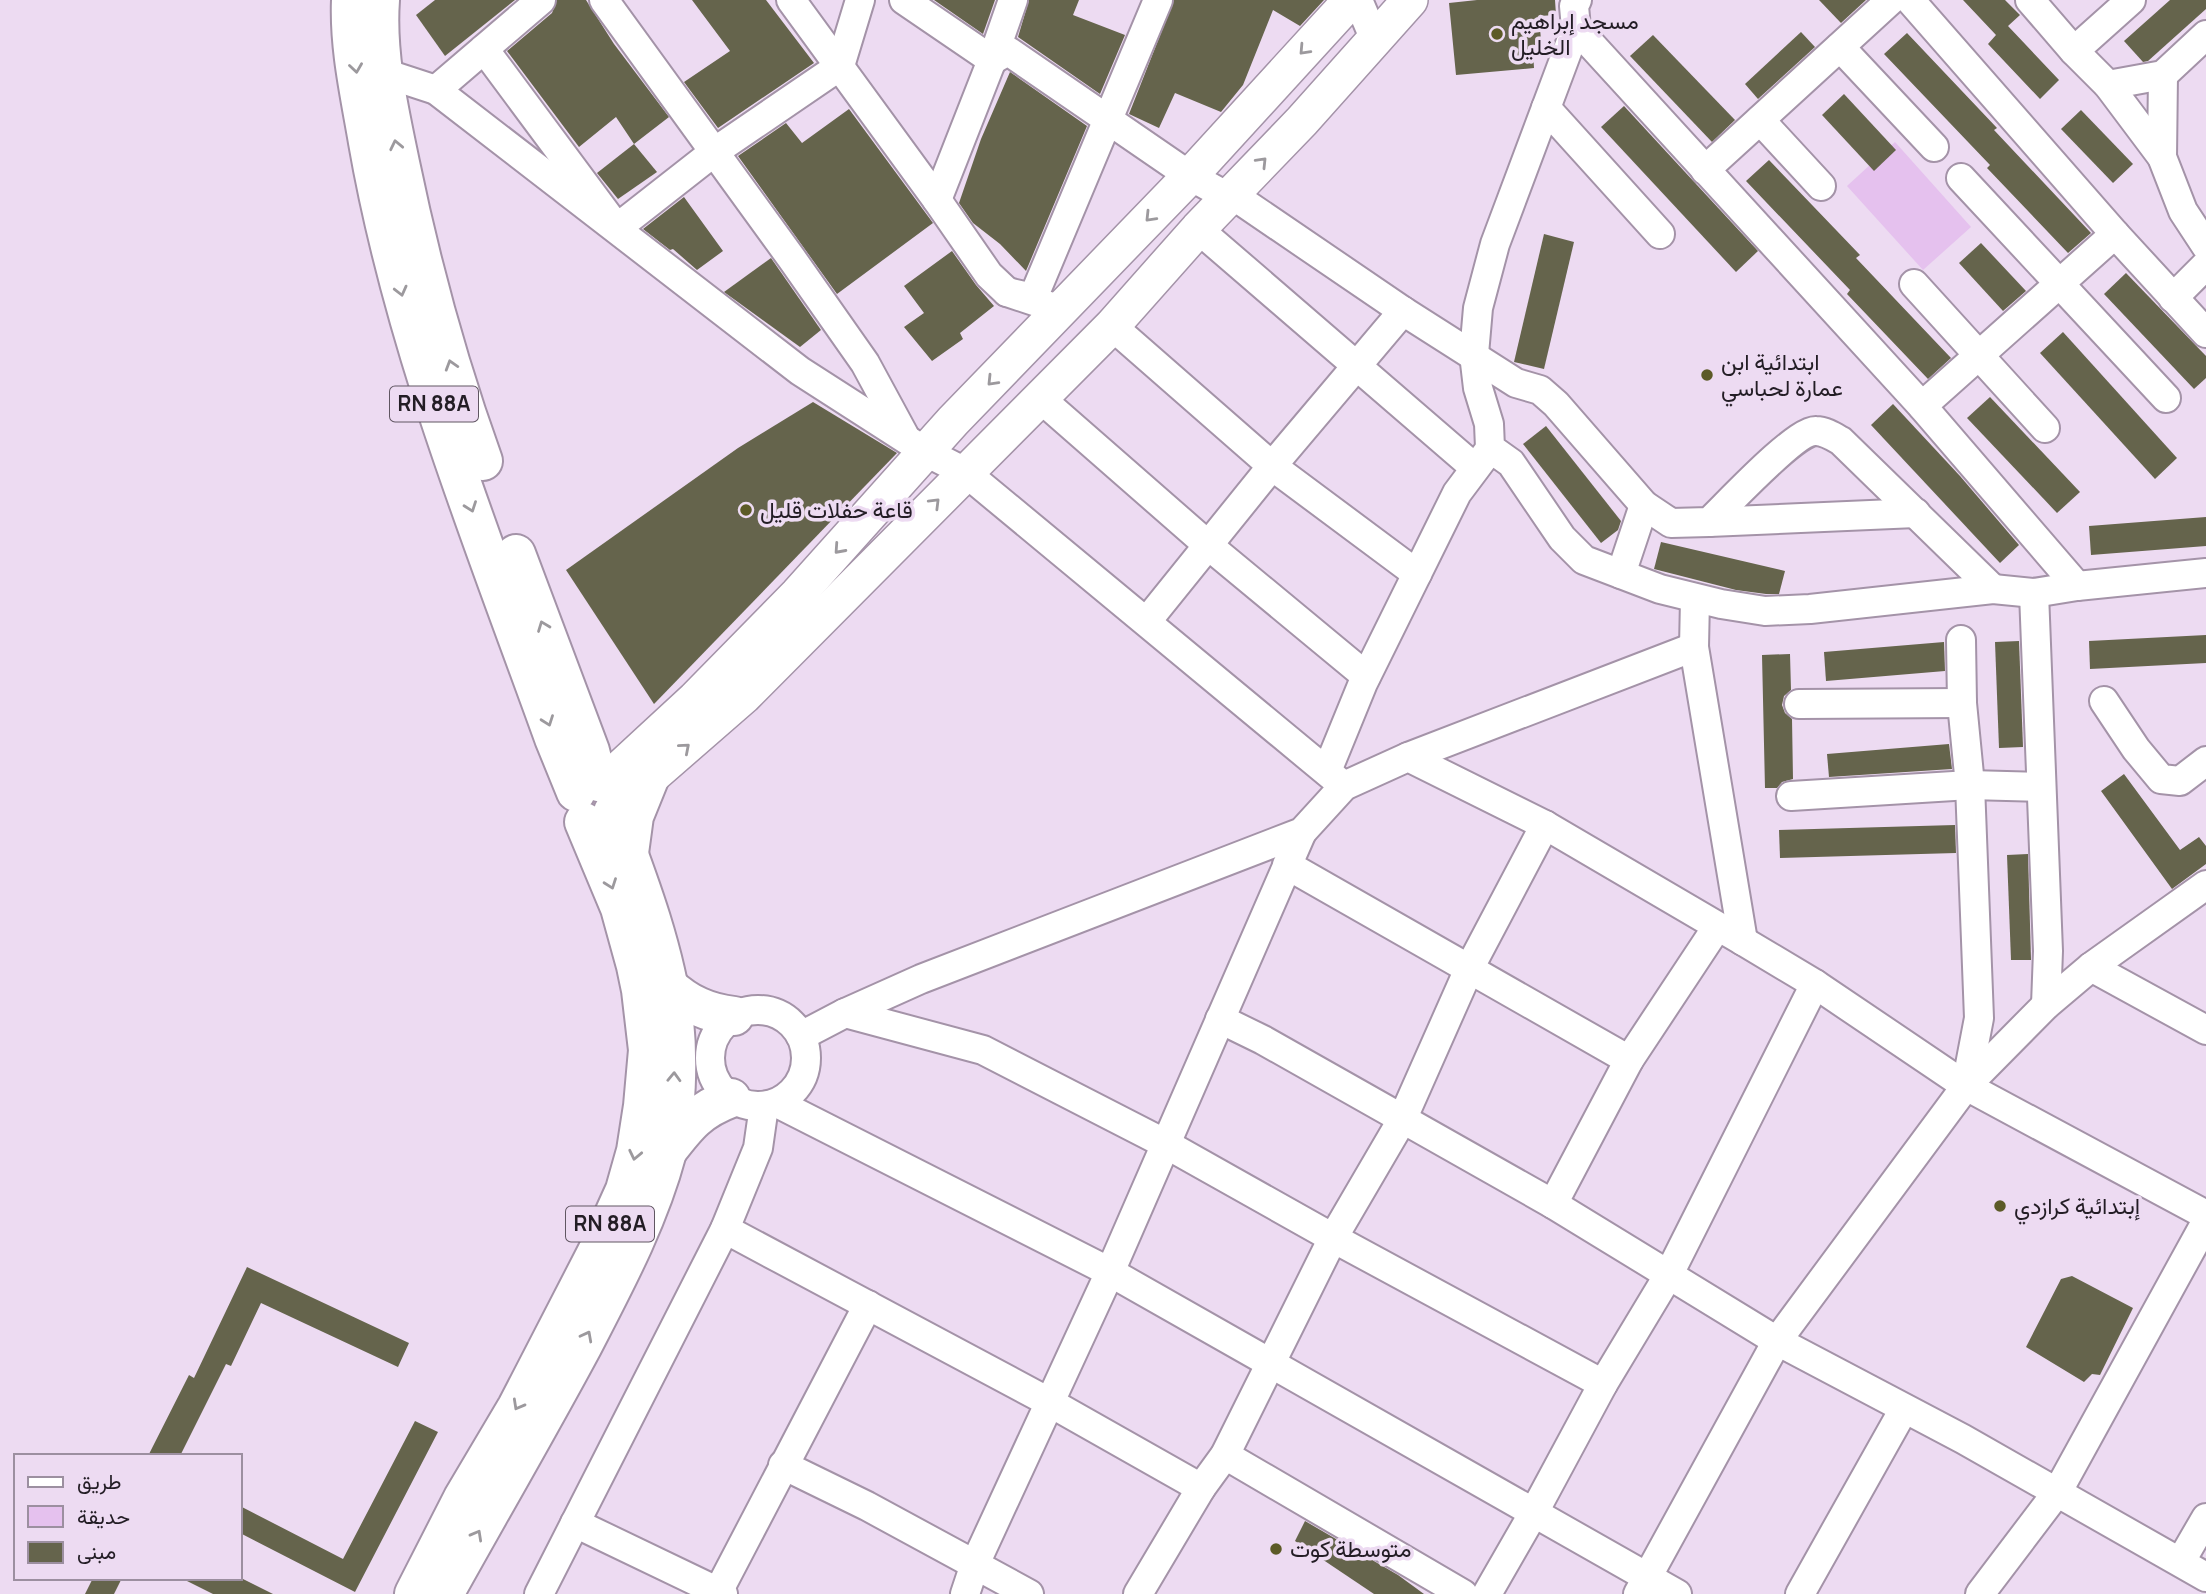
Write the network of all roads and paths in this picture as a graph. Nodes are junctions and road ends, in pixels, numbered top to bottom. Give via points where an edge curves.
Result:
1 (541, 0) edge
2 (604, 0) edge
3 (791, 0) edge
4 (860, 0) edge
5 (904, 0) edge
6 (1013, 0) edge
7 (1157, 0) edge
8 (1351, 0) edge
9 (1358, 0) edge
10 (1410, 0) edge
11 (1577, 0) edge
12 (1891, 0) edge
13 (1910, 0) edge
14 (2030, 0) edge
15 (2131, 0) edge
16 (352, 5) edge
17 (1576, 28) junction
18 (2206, 35) edge
19 (1375, 40) junction
20 (1840, 47) junction
21 (484, 49) junction
22 (2074, 51) junction
23 (992, 60) junction
24 (840, 66) junction
25 (384, 73) junction
26 (2163, 75) junction
27 (2108, 85) junction
28 (436, 90) junction
29 (1546, 108) junction
30 (1108, 120) junction
31 (1760, 120) junction
32 (1934, 147) dead end
33 (714, 152) junction
34 (2162, 157) junction
35 (1705, 170) junction
36 (1190, 176) junction
37 (1961, 178) dead end
38 (1821, 187) dead end
39 (1228, 197) junction
40 (937, 200) junction
41 (617, 228) junction
42 (1198, 229) junction
43 (2115, 233) junction
44 (1660, 234) dead end
45 (2206, 246) edge
46 (2206, 265) edge
47 (2060, 283) junction
48 (1914, 284) dead end
49 (1007, 292) junction
50 (2173, 298) junction
51 (1061, 310) junction
52 (1403, 311) junction
53 (1112, 326) junction
54 (2206, 332) edge
55 (1474, 354) junction
56 (1978, 356) junction
57 (1358, 365) junction
58 (2166, 398) dead end
59 (1041, 399) junction
60 (1922, 407) junction
61 (2045, 428) dead end
62 (916, 445) junction
63 (1483, 458) junction
64 (1272, 467) junction
65 (965, 472) junction
66 (1644, 505) junction
67 (1916, 513) junction
68 (1709, 522) junction
69 (1209, 546) junction
70 (2206, 573) edge
71 (1417, 574) junction
72 (1621, 574) junction
73 (2077, 586) junction
74 (1993, 589) junction
75 (2034, 593) junction
76 (1695, 598) junction
77 (1147, 621) junction
78 (1961, 640) dead end
79 (1694, 646) junction
80 (1366, 676) junction
81 (2104, 701) dead end
82 (1962, 703) junction
83 (1799, 704) dead end
84 (1408, 757) junction
85 (2206, 761) edge
86 (1336, 778) junction
87 (649, 779) junction
88 (1970, 785) junction
89 (2041, 787) junction
90 (1791, 796) dead end
91 (598, 800) junction
92 (1545, 825) junction
93 (1302, 832) junction
94 (629, 855) junction
95 (1287, 865) junction
96 (2206, 885) edge
97 (1717, 927) junction
98 (1743, 941) junction
99 (2091, 967) junction
100 (1469, 969) junction
101 (1815, 984) junction
102 (668, 986) junction
103 (2046, 1005) junction
104 (845, 1013) junction
105 (734, 1016) junction
106 (1220, 1018) junction
107 (2206, 1030) edge
108 (802, 1036) junction
109 (1629, 1060) junction
110 (1966, 1086) junction
111 (757, 1102) junction
112 (1402, 1120) junction
113 (1164, 1143) junction
114 (668, 1150) junction
115 (1553, 1204) junction
116 (2206, 1215) edge
117 (2206, 1222) edge
118 (725, 1229) junction
119 (1333, 1238) junction
120 (1110, 1272) junction
121 (1668, 1276) junction
122 (868, 1305) junction
123 (1777, 1341) junction
124 (1271, 1362) junction
125 (1603, 1384) junction
126 (1049, 1402) junction
127 (1904, 1409) junction
128 (1225, 1455) junction
129 (783, 1465) junction
130 (1201, 1488) junction
131 (2058, 1491) junction
132 (1533, 1514) junction
133 (2206, 1518) edge
134 (575, 1523) junction
135 (2181, 1561) junction
136 (975, 1564) junction
137 (2206, 1577) edge
138 (1643, 1586) edge
139 (719, 1593) edge
140 (414, 1594) edge
141 (444, 1594) edge
142 (539, 1594) edge
143 (965, 1594) edge
144 (1029, 1594) edge
145 (1138, 1594) edge
146 (1463, 1594) edge
147 (1487, 1594) edge
148 (1677, 1594) edge
149 (1800, 1594) edge
150 (1980, 1594) edge

1 - 21 street
2 - 33 street
3 - 24 street
4 - 24 street
5 - 23 street
6 - 23 street
7 - 30 street
8 -> 36 main road
9 - 19 street
10 - 19 main road
11 - 17 street
12 - 20 street
13 - 43 street
14 - 22 street
15 - 22 street
16 - 25 highway via 379,36
16 -> 91 highway, RN 88A via 356,75 377,185 425,377 554,738
17 - 29 street
17 - 35 street
18 - 26 street
39 -> 19 main road
20 - 31 street
20 - 32 street
21 - 28 street
21 - 41 street
22 - 27 street
23 - 30 street via 1008,51
23 - 40 street
24 - 33 street
24 - 40 street
25 - 28 street
91 -> 25 highway via 590,751 475,440 437,320 411,216
26 - 27 street
26 - 34 street
27 - 34 street
28 - 41 street
29 - 44 street
29 - 55 street via 1495,244 1478,308
30 - 36 street
30 - 49 street via 1033,298
31 - 35 street
31 - 38 street
33 - 41 street
33 - 62 street via 865,363
34 - 45 street via 2183,211
35 - 60 street
36 - 39 street
36 -> 51 main road
37 - 47 street
39 - 42 main road
39 - 52 street via 1240,200
40 - 49 street via 989,275
41 - 62 street via 800,371
42 - 53 main road
42 - 57 street
43 - 47 street
43 - 50 street
46 - 50 street
47 - 56 street
47 - 58 street
48 - 56 street
49 - 51 street
50 - 54 street
51 -> 62 main road via 953,421
52 - 55 street
52 - 57 street
53 - 59 main road
53 - 64 street
55 - 63 street via 1489,424
55 - 66 street via 1516,383 1540,390 1556,404
56 - 60 street
56 - 61 street
57 - 63 street
57 - 64 street
59 - 65 main road
59 - 69 street
60 - 73 street
62 - 65 street
62 -> 91 main road via 789,603
63 - 71 street via 1457,493
63 - 72 street via 1511,463 1562,538 1584,560
64 - 69 street
64 - 71 street
65 - 77 street
87 -> 65 main road via 744,696
66 - 68 street via 1671,523
66 - 72 street
67 - 68 street
67 - 68 street via 1841,441 1814,430 1794,439
67 - 74 street
69 - 77 street
69 - 80 street
70 - 73 street
71 - 80 street
72 - 76 street
73 - 75 street
74 - 75 street
74 - 76 street via 1765,611
75 - 89 street
76 - 79 street
77 - 86 street
78 - 82 street
79 - 84 street
79 - 98 street
80 - 86 street
81 - 85 street via 2161,779 2180,781
82 - 83 street
82 - 88 street
84 - 86 street
84 - 92 street
86 - 93 street
87 - 91 main road
87 - 94 highway via 634,816
88 - 89 street
88 - 90 street
88 - 110 street via 1979,1018
89 - 103 street
91 - 94 highway
91 -> 140 highway, RN 88A via 641,990 648,1050 636,1151 625,1190 591,1264
92 - 97 street
92 - 100 street
93 - 95 street
93 - 104 street via 921,979
94 - 102 highway
95 - 100 street
95 - 106 street
96 - 99 street
97 - 98 street
97 - 109 street
98 - 101 street
99 - 103 street
99 - 107 street
100 - 109 street
100 - 112 street
101 - 110 street
101 - 121 street
102 - 105 highway via 698,1007
114 -> 102 highway via 675,1067
103 - 110 street
104 - 108 street
104 - 113 street via 983,1050
105 - 108 street via 748,1011 772,1012
105 - 111 street via 713,1041 712,1073 719,1087
106 - 112 street
106 - 113 street
108 - 111 street via 806,1067 800,1082 790,1094
109 - 115 street
110 - 116 street
110 - 123 street
111 - 114 highway via 701,1112
111 - 118 street via 758,1148
111 - 120 street
112 - 115 street
112 - 119 street
113 - 119 street
113 - 120 street
141 -> 114 highway via 622,1269
115 - 121 street
117 - 131 street
118 - 122 street
118 - 134 street
119 - 124 street
119 - 125 street
120 - 124 street
120 - 126 street
121 - 123 street
121 - 125 street
122 - 126 street
122 - 129 street
123 - 127 street
123 - 138 street
124 - 128 street
124 - 132 street
125 - 132 street
126 - 130 street
126 - 136 street
127 - 131 street
127 - 149 street
128 - 130 street
128 - 146 street
129 - 136 street
129 - 139 street
130 - 145 street
131 - 135 street
131 - 150 street
132 - 138 street
132 - 147 street
133 - 135 street
134 - 139 street
134 - 142 street
135 - 137 street
136 - 143 street
136 - 144 street
138 - 148 street

